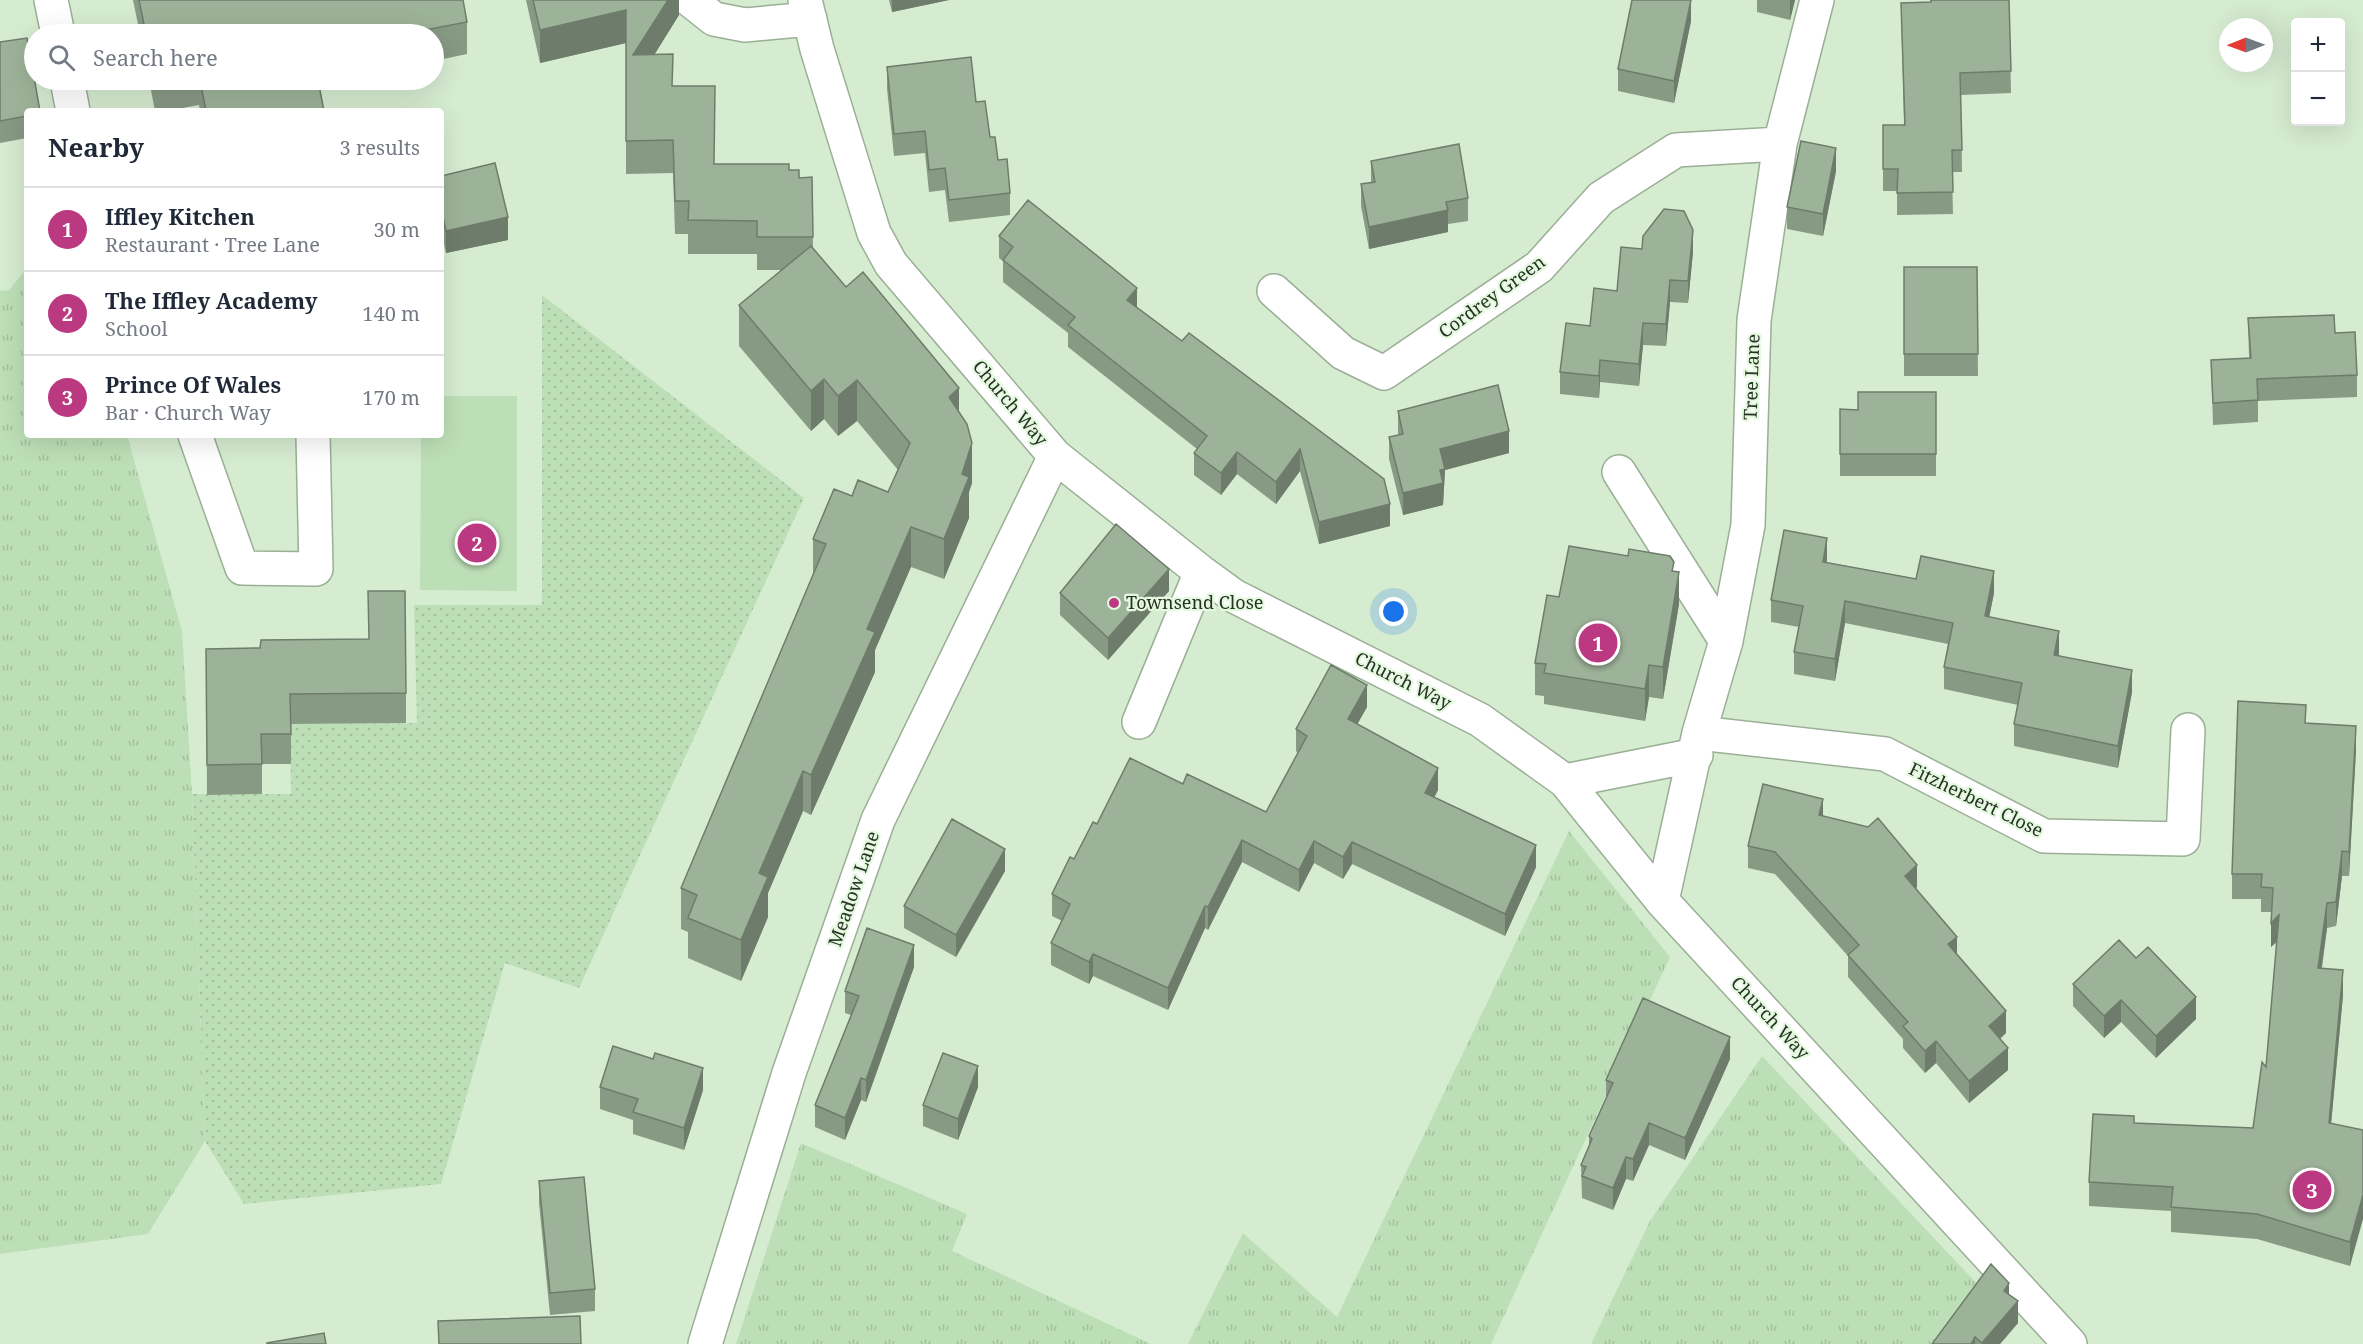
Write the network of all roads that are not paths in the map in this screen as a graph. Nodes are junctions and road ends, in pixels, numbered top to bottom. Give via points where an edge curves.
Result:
1 (51, 0) edge
2 (690, 0) edge
3 (1817, 0) edge
4 (807, 9) edge
5 (56, 24) edge
6 (69, 90) edge
7 (72, 108) edge
8 (1780, 144) junction
9 (1274, 291) dead end
10 (196, 438) edge
11 (313, 438) edge
12 (1055, 456) junction
13 (1619, 472) dead end
14 (1201, 572) junction
15 (1726, 641) junction
16 (1139, 722) dead end
17 (2188, 730) dead end
18 (1698, 744) junction
19 (1565, 782) junction
20 (1662, 901) junction
21 (705, 1344) edge
22 (2070, 1344) edge

1 - 5 street
2 - 4 street via 714,19 745,26
3 - 8 street, Tree Lane
4 - 12 street, Church Way via 874,233 891,264
6 - 7 street
8 - 9 street, Cordrey Green via 1676,150 1600,198 1539,267 1384,373 1343,353
8 - 15 street, Tree Lane via 1754,320 1748,525
10 - 11 street via 242,568 316,569
12 - 14 street, Church Way
12 - 21 street, Meadow Lane via 878,820 789,1073
13 - 15 street
14 - 16 street
14 - 19 street, Church Way via 1234,596 1480,720
15 - 18 street, Tree Lane
17 - 18 street, Fitzherbert Close via 2183,839 2044,836 1885,754
18 - 19 street
18 - 20 street, Tree Lane
19 - 20 street, Church Way
20 - 22 street, Church Way

